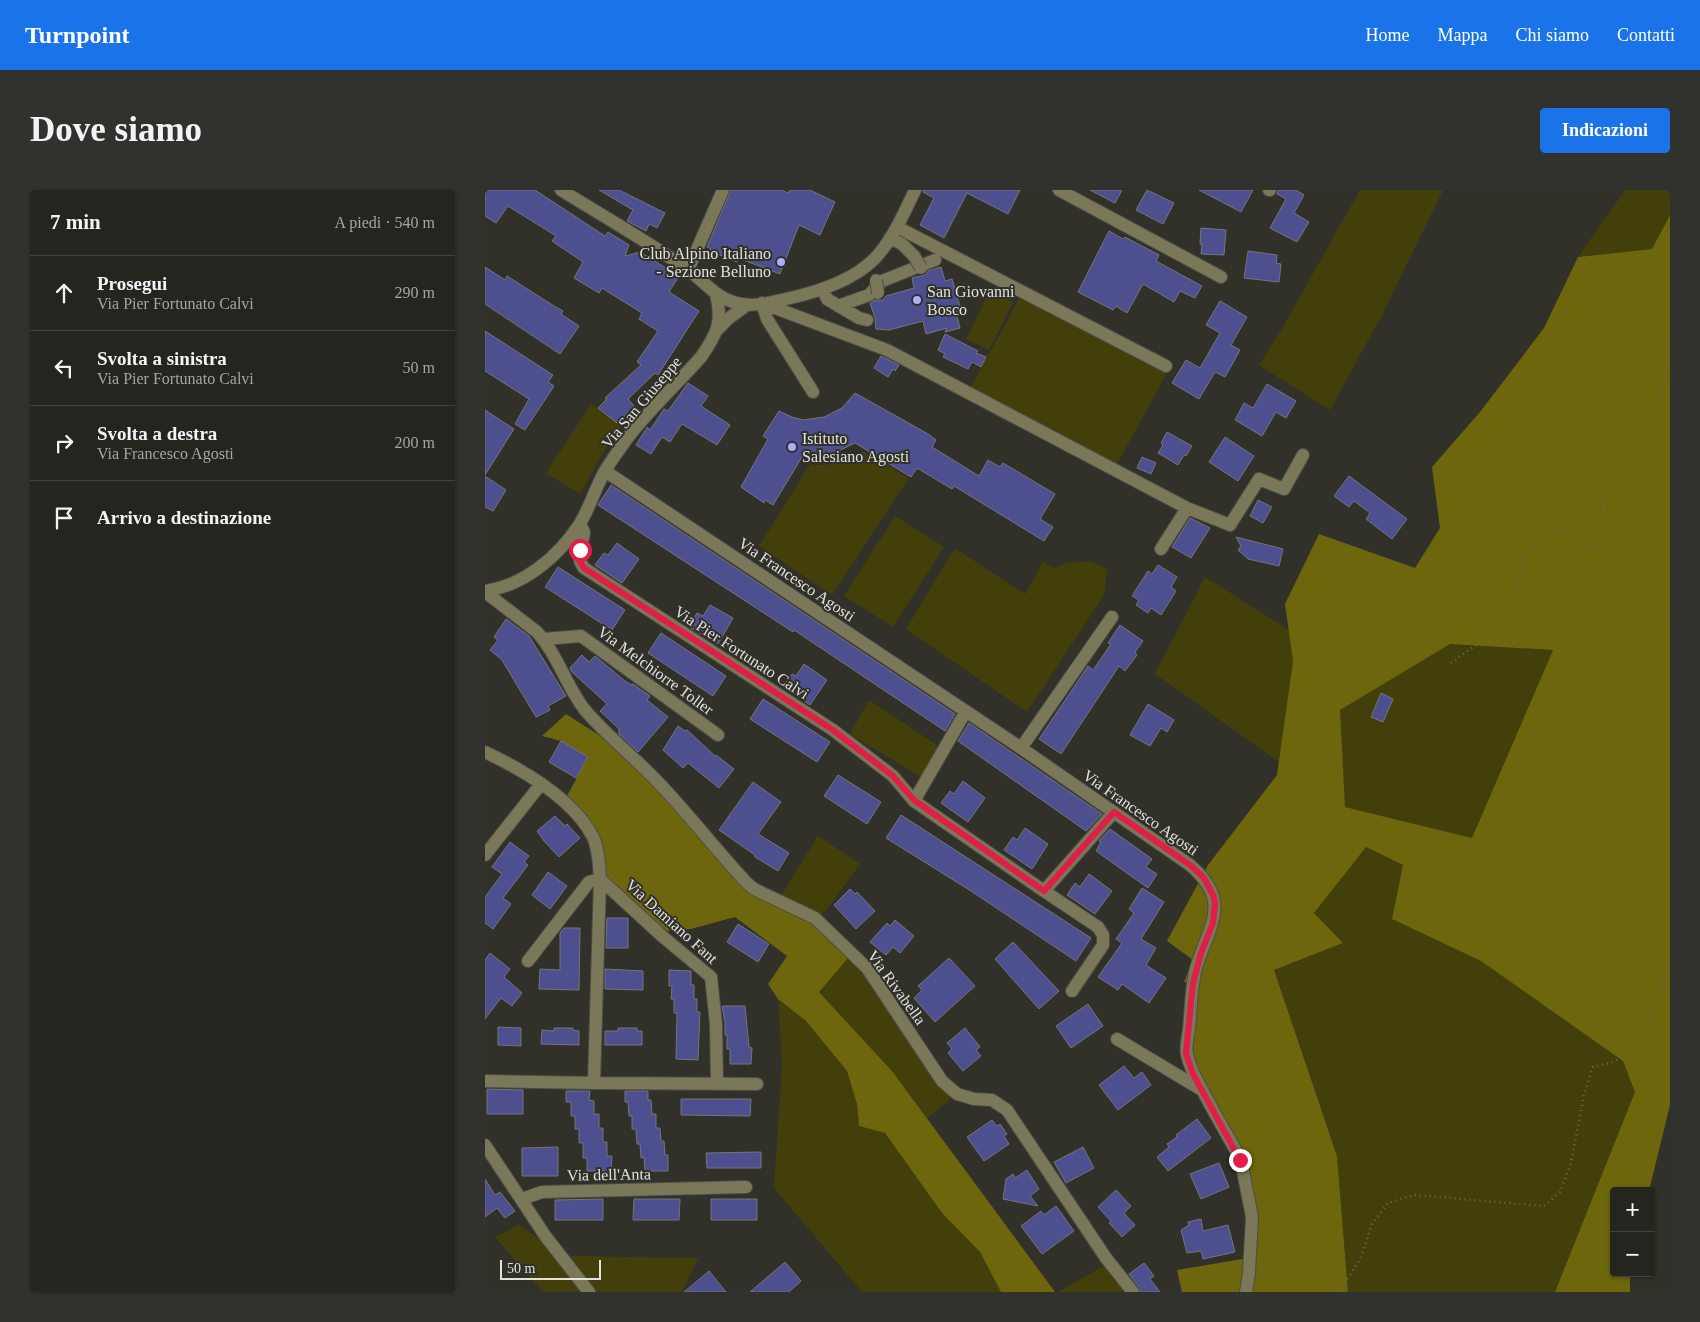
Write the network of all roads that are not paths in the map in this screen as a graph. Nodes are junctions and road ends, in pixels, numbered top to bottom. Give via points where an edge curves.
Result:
1 (723, 190) edge
2 (915, 190) edge
3 (1059, 190) edge
4 (565, 191) edge
5 (897, 227) junction
6 (890, 238) junction
7 (935, 260) dead end
8 (868, 265) junction
9 (688, 270) junction
10 (922, 270) dead end
11 (1221, 277) dead end
12 (823, 289) junction
13 (878, 290) dead end
14 (716, 294) junction
15 (762, 303) junction
16 (747, 305) junction
17 (838, 306) junction
18 (867, 320) dead end
19 (717, 330) junction
20 (1166, 366) dead end
21 (813, 392) dead end
22 (1303, 456) dead end
23 (605, 470) junction
24 (1187, 508) junction
25 (580, 524) junction
26 (1161, 549) dead end
27 (485, 592) edge
28 (1112, 618) dead end
29 (543, 639) junction
30 (966, 711) junction
31 (718, 735) dead end
32 (1021, 748) junction
33 (485, 752) edge
34 (541, 784) junction
35 (914, 800) junction
36 (1114, 812) junction
37 (485, 855) edge
38 (600, 879) junction
39 (1044, 891) junction
40 (528, 961) dead end
41 (1072, 991) dead end
42 (1117, 1039) dead end
43 (485, 1081) edge
44 (594, 1083) junction
45 (717, 1083) junction
46 (757, 1084) dead end
47 (1202, 1090) junction
48 (485, 1145) edge
49 (746, 1187) dead end
50 (522, 1199) junction
51 (589, 1292) edge
52 (1133, 1292) edge
53 (1246, 1292) edge

1 - 9 street
2 - 5 street
3 - 11 street
4 - 9 street
5 - 6 street
5 - 20 street
6 - 8 street
6 - 10 street, bridge via 902,244
7 - 17 street via 882,281 869,295
8 - 12 street
8 - 13 street via 875,273
9 - 14 street
12 - 15 street
12 - 17 street via 827,299
14 - 16 street via 731,302
14 - 19 street, Via San Giuseppe via 720,312
15 - 16 street
15 - 21 street via 767,318
15 - 24 street via 887,350
16 - 19 street, Via San Giuseppe
17 - 18 street
19 - 23 street, Via San Giuseppe via 701,357 631,435
22 - 24 street via 1284,489 1259,479 1230,524
23 - 25 street, Via San Giuseppe
23 - 30 street, Via Francesco Agosti
24 - 26 street
25 - 27 street, Via San Giuseppe via 561,548 530,574 511,585
25 - 35 street, Via Pier Fortunato Calvi via 584,532 579,560 584,568 833,730 893,776
27 - 29 street, Via Rivabella
28 - 32 street
29 - 31 street, Via Melchiorre Toller via 581,636
29 - 52 street, Via Rivabella via 586,711 657,781 747,883 815,918 867,968 942,1081 957,1094 992,1100 1007,1110 1106,1258
30 - 32 street, Via Francesco Agosti
30 - 35 street
32 - 36 street, Via Francesco Agosti
33 - 34 street
34 - 37 street
34 - 38 street via 586,826 597,850
35 - 39 street, Via Pier Fortunato Calvi
36 - 39 street
36 - 47 street, Via Francesco Agosti via 1190,865 1204,878 1213,895 1213,923 1193,983 1186,1053
38 - 40 street, Via Damiano Fant via 589,882
38 - 44 street, Via Damiano Fant
38 - 45 street, Via Damiano Fant via 711,977
39 - 41 street, Via Pier Fortunato Calvi via 1098,928 1103,935 1103,945
42 - 47 street
43 - 44 street
44 - 45 street
45 - 46 street
47 - 53 street, Via Francesco Agosti via 1240,1160 1253,1217
48 - 50 street
49 - 50 street, Via dell'Anta via 541,1192
50 - 51 street via 546,1237

